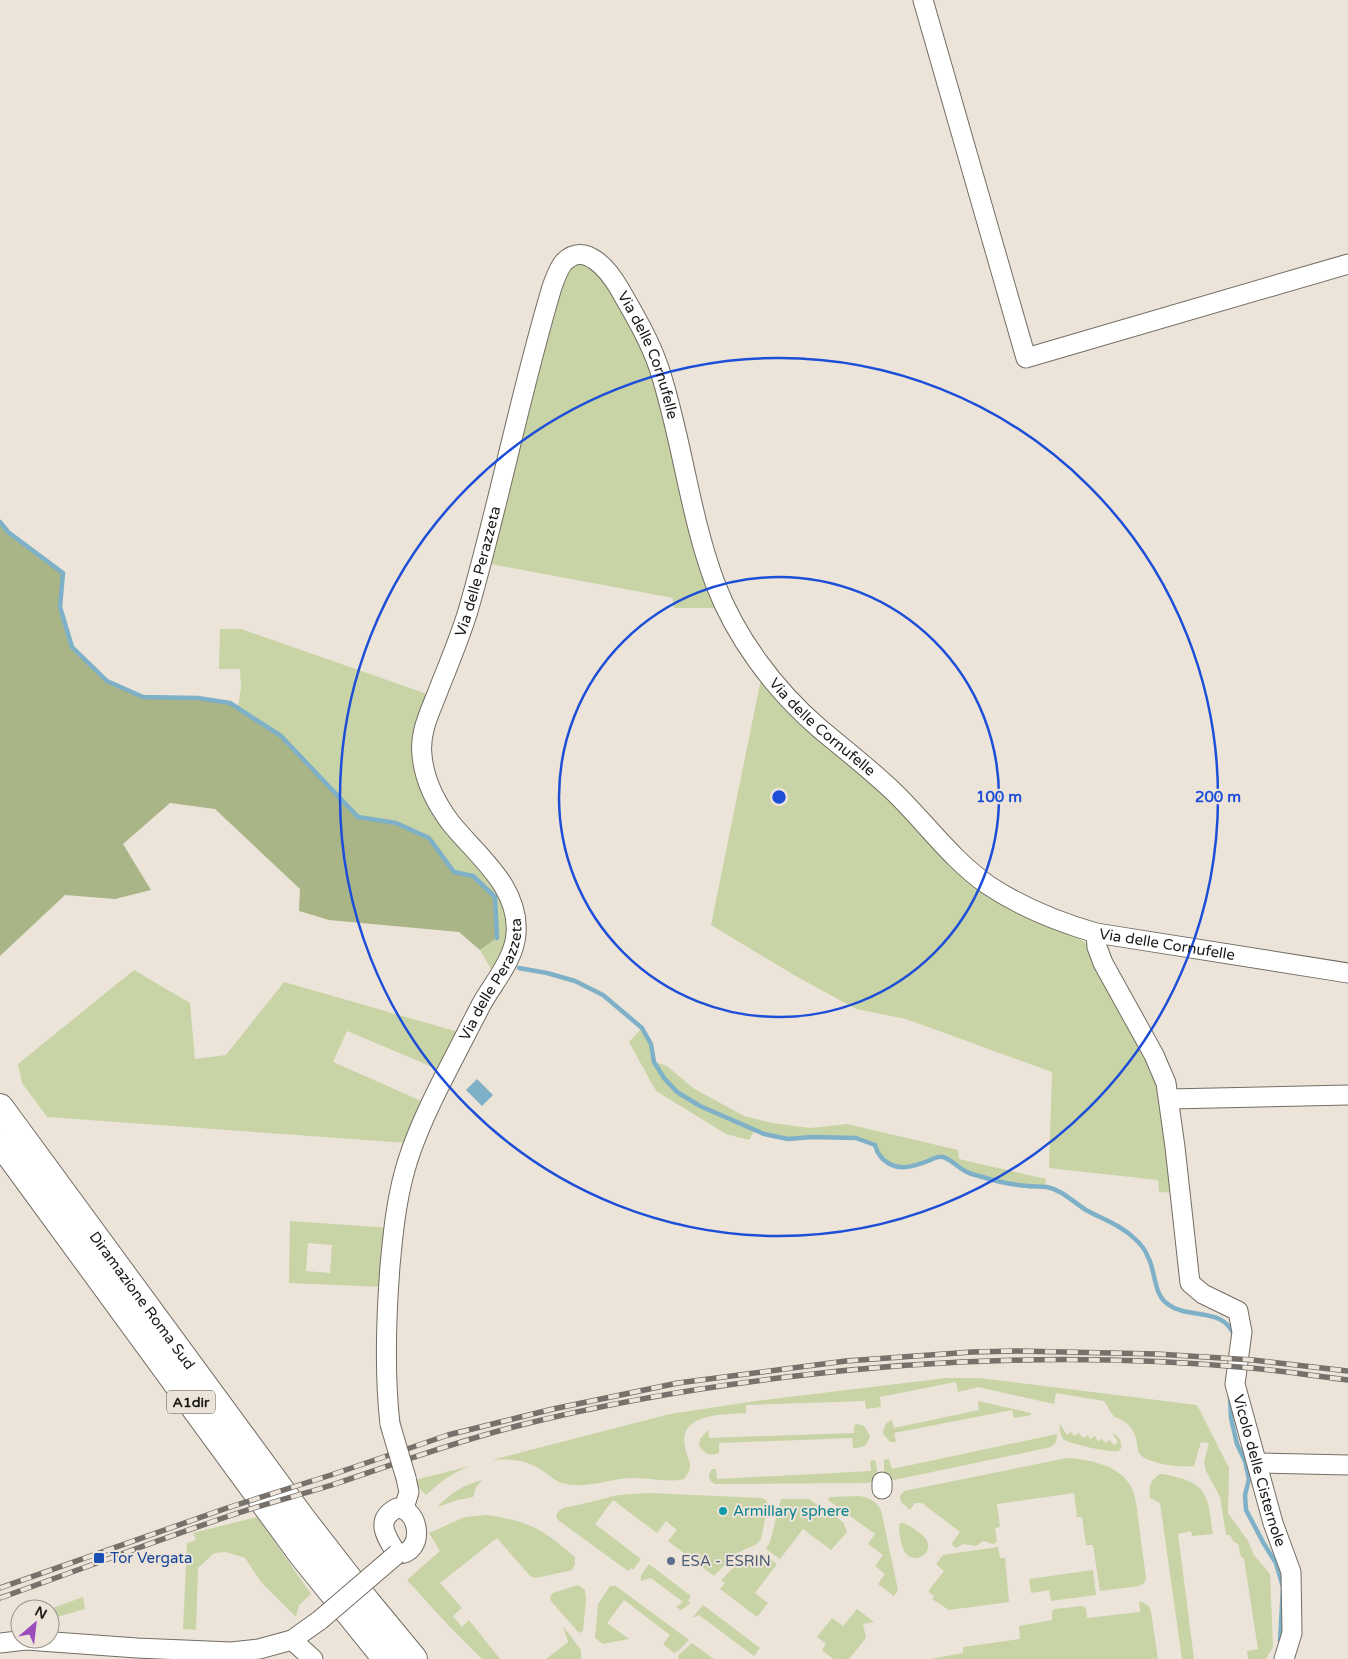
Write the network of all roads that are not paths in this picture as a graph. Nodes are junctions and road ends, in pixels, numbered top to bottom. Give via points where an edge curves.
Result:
1 (923, 0) edge
2 (1348, 264) edge
3 (549, 296) joint
4 (1096, 933) junction
5 (1348, 972) edge
6 (1348, 1095) edge
7 (1169, 1099) junction
8 (0, 1107) edge
9 (0, 1142) edge
10 (1257, 1463) junction
11 (1348, 1465) edge
12 (404, 1508) junction
13 (397, 1554) junction
14 (292, 1640) junction
15 (0, 1642) edge
16 (313, 1659) edge
17 (386, 1659) edge
18 (414, 1659) edge
19 (1284, 1659) edge

1 - 2 street via 1026,358
3 - 4 street, Via delle Cornufelle via 564,262 573,256 583,255 606,268 624,297 658,367 697,524 716,583 740,633 773,680 818,727 881,780 979,878 1027,908
3 - 12 street, Via delle Perazzeta, bridge via 471,600 422,738 424,766 433,793 449,820 501,881 512,905 516,934 508,959 424,1118 402,1179 394,1222 387,1366 390,1424 409,1492
4 - 5 street, Via delle Cornufelle
4 - 7 street, Vicolo delle Cisternole via 1101,957 1161,1068
6 - 7 street
7 - 10 street, Vicolo delle Cisternole via 1190,1284 1238,1312 1242,1332 1235,1384
8 - 18 highway, Diramazione Roma Sud / A1dir via 301,1517
9 - 17 highway, Diramazione Roma Sud / A1dir via 302,1555
10 - 11 street
10 - 19 street, Vicolo delle Cisternole via 1273,1523 1291,1572 1292,1633
12 - 13 street via 391,1512 384,1523 384,1530
12 - 13 street via 412,1516 417,1537 410,1551
13 - 14 street, bridge
14 - 15 street via 249,1651 222,1652 26,1640
14 - 16 street

